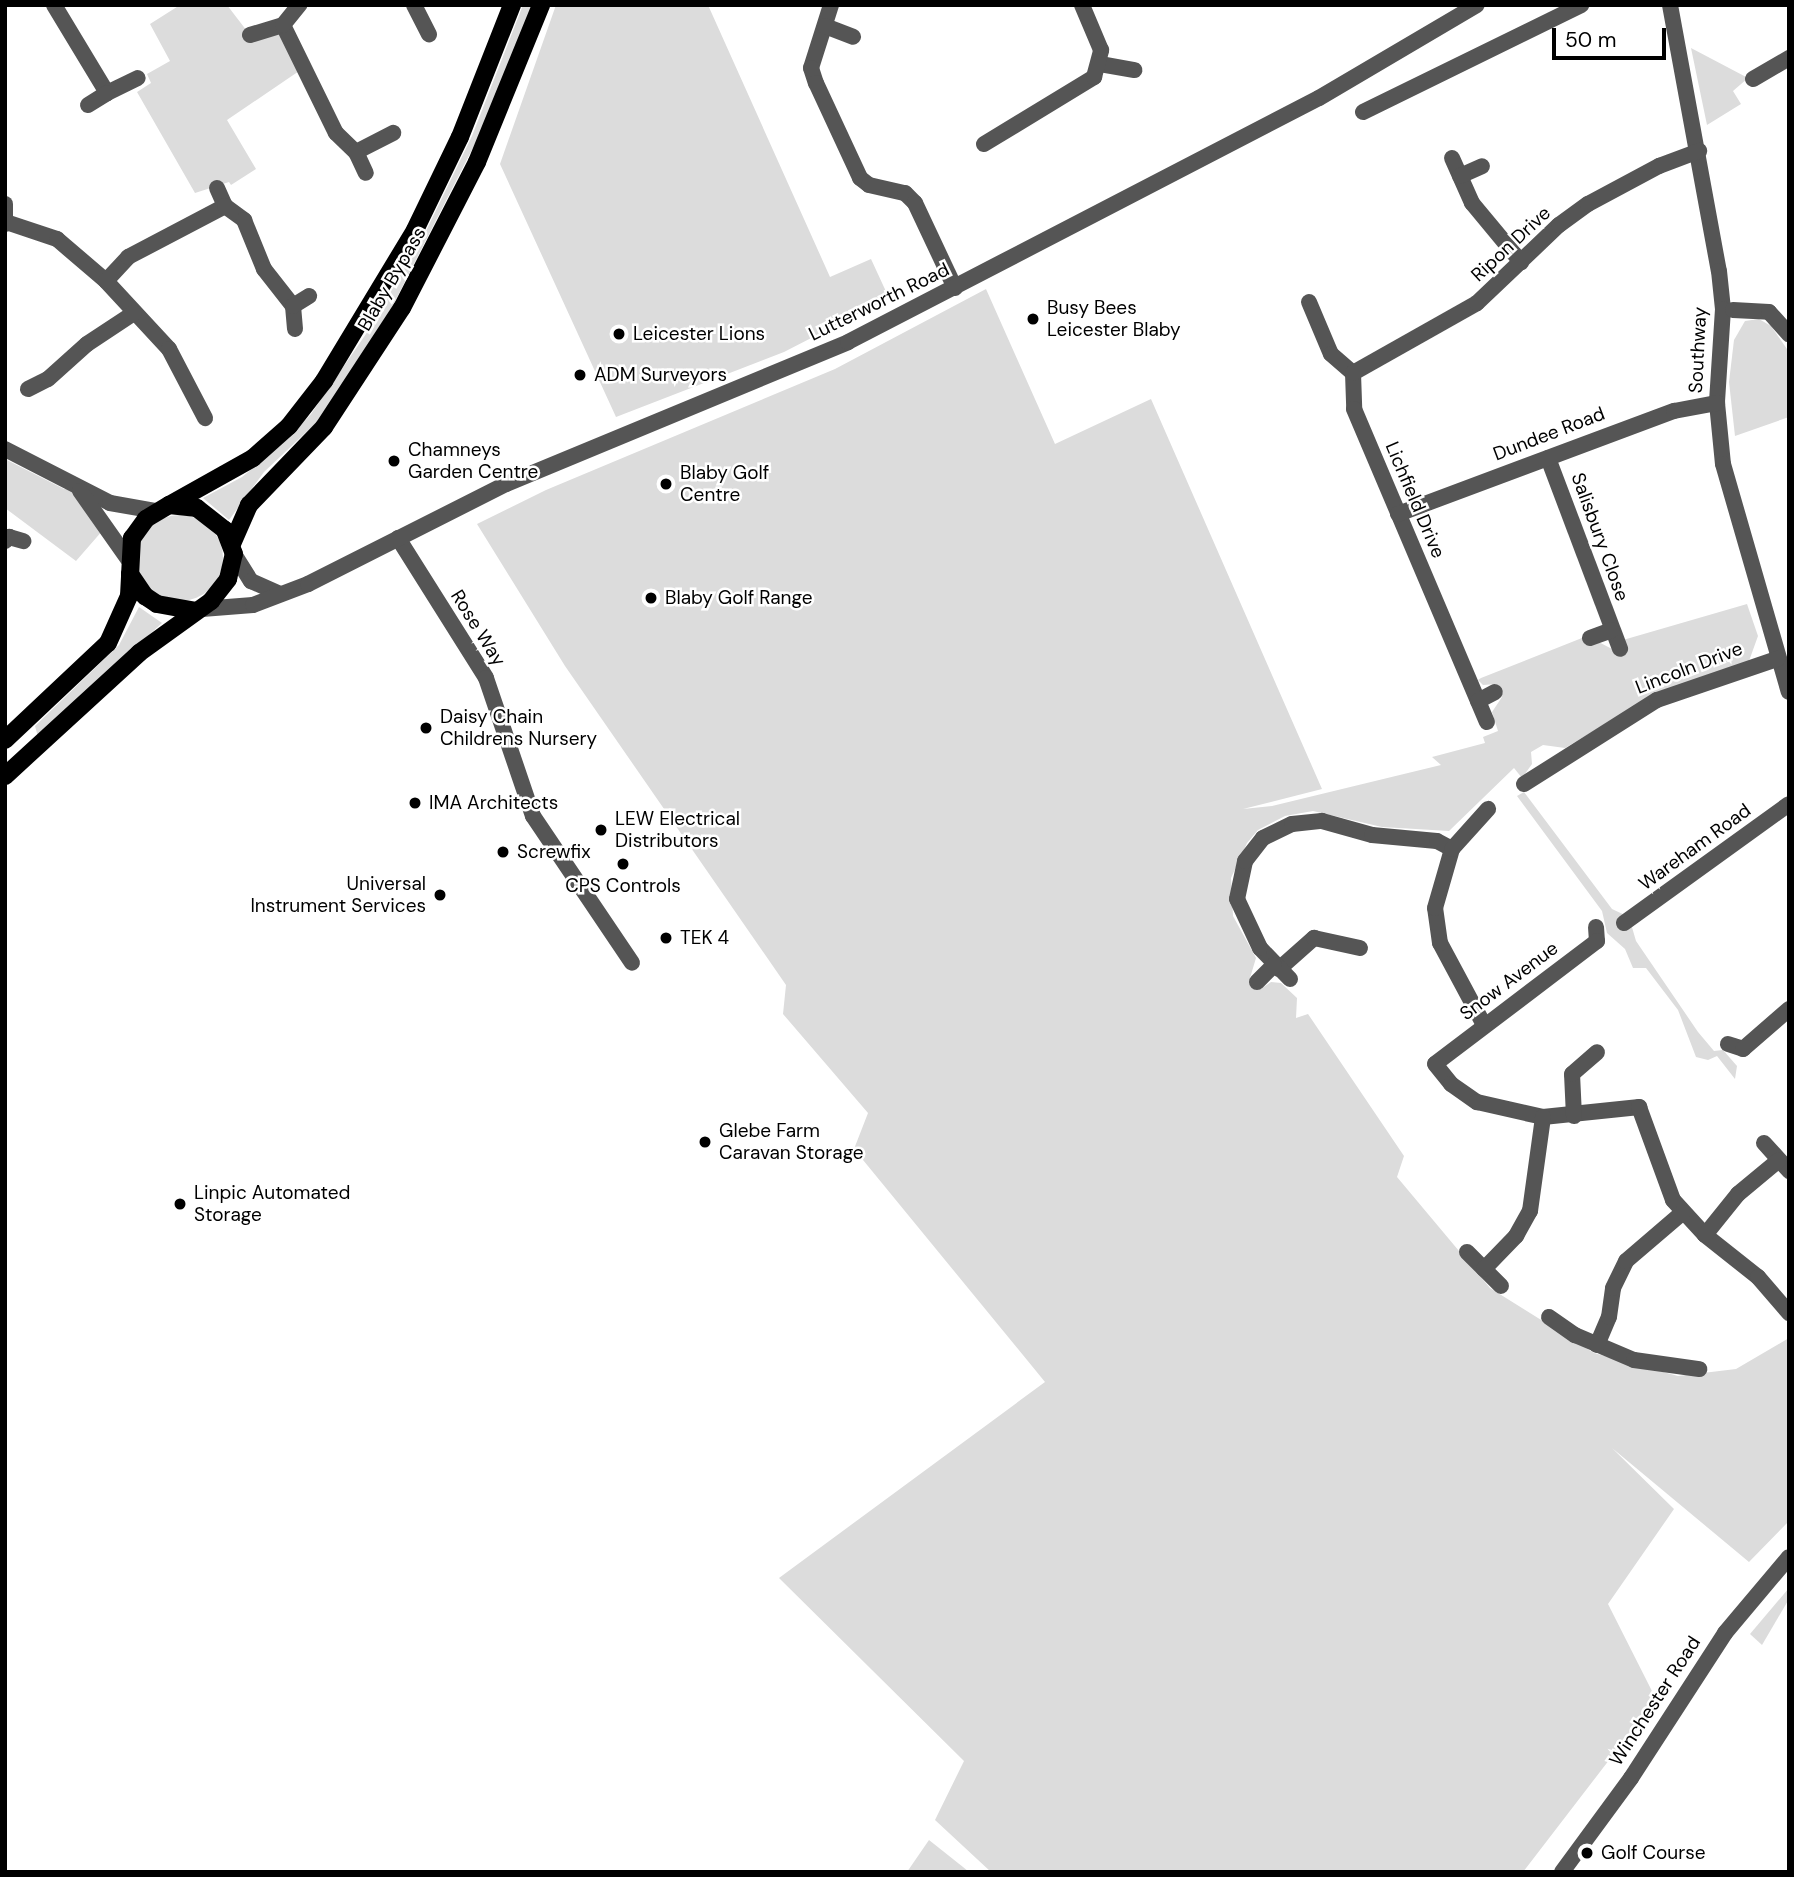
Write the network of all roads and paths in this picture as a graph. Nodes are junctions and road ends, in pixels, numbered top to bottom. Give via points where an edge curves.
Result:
1 (54, 5) edge
2 (299, 5) edge
3 (512, 5) edge
4 (541, 5) edge
5 (831, 5) edge
6 (1082, 5) edge
7 (1477, 5) edge
8 (1581, 5) edge
9 (1670, 5) edge
10 (420, 7) edge
11 (283, 25) junction
12 (825, 26) junction
13 (429, 34) dead end
14 (250, 35) dead end
15 (853, 37) dead end
16 (1789, 58) edge
17 (1100, 64) junction
18 (1134, 70) dead end
19 (138, 78) dead end
20 (1753, 79) dead end
21 (107, 93) junction
22 (88, 105) dead end
23 (1363, 111) dead end
24 (393, 133) dead end
25 (984, 144) dead end
26 (1699, 151) junction
27 (356, 152) junction
28 (1452, 158) dead end
29 (1482, 166) dead end
30 (366, 173) dead end
31 (1460, 176) junction
32 (216, 188) dead end
33 (5, 204) edge
34 (225, 206) junction
35 (6, 223) edge
36 (1521, 262) junction
37 (106, 281) junction
38 (955, 288) junction
39 (309, 296) dead end
40 (1309, 302) dead end
41 (293, 306) junction
42 (1733, 310) dead end
43 (134, 313) junction
44 (295, 330) dead end
45 (1789, 334) edge
46 (1353, 373) junction
47 (28, 389) dead end
48 (1717, 404) junction
49 (205, 418) dead end
50 (5, 449) edge
51 (1548, 458) junction
52 (79, 489) junction
53 (162, 508) junction
54 (1398, 514) junction
55 (398, 538) junction
56 (233, 549) junction
57 (129, 566) junction
58 (279, 594) junction
59 (198, 610) junction
60 (1612, 630) junction
61 (1590, 638) dead end
62 (1620, 649) dead end
63 (1777, 659) junction
64 (1495, 692) dead end
65 (1789, 692) edge
66 (1478, 701) junction
67 (1487, 722) dead end
68 (5, 740) edge
69 (1538, 753) dead end
70 (1549, 768) junction
71 (5, 776) edge
72 (1524, 784) dead end
73 (1789, 804) edge
74 (1488, 809) dead end
75 (1452, 849) junction
76 (1624, 923) dead end
77 (1596, 927) dead end
78 (1360, 948) dead end
79 (632, 963) dead end
80 (1281, 971) junction
81 (1257, 982) dead end
82 (1789, 1009) edge
83 (1485, 1025) junction
84 (1597, 1052) dead end
85 (1739, 1053) dead end
86 (1574, 1116) junction
87 (1543, 1117) junction
88 (1764, 1143) dead end
89 (1784, 1166) edge
90 (1682, 1213) junction
91 (1705, 1235) junction
92 (1467, 1252) dead end
93 (1484, 1269) junction
94 (1501, 1286) dead end
95 (1789, 1313) edge
96 (1549, 1317) dead end
97 (1597, 1345) junction
98 (1699, 1369) dead end
99 (1789, 1557) edge
100 (1562, 1872) edge

1 - 21 street
2 - 11 street
3 - 53 main road, Blaby Bypass via 460,137 415,230 324,381 289,426 253,458
4 - 56 main road, Blaby Bypass via 473,171 402,308 324,427 249,505
5 - 12 street
6 - 17 street via 1098,38
7 - 38 street, Lutterworth Road via 1320,98
8 - 23 street
9 - 26 street, Southway
10 - 13 street
11 - 14 street
11 - 27 street via 319,105 336,133
12 - 15 street
12 - 38 street via 811,68 853,169 866,183 905,193 915,203
16 - 20 street
17 - 18 street
17 - 25 street via 1085,86
19 - 21 street
21 - 22 street
24 - 27 street
26 - 36 street, Ripon Drive via 1659,166 1588,204
26 - 48 street, Southway via 1723,309
27 - 30 street
28 - 31 street
29 - 31 street
31 - 36 street via 1487,225
32 - 34 street
33 - 35 street
34 - 37 street via 128,257
34 - 41 street via 244,220 264,269
35 - 37 street via 57,239
36 - 46 street, Ripon Drive via 1477,303
37 - 43 street
38 - 55 street, Lutterworth Road via 810,360 636,427
39 - 41 street
40 - 46 street via 1324,317 1331,354
41 - 44 street
42 - 45 street via 1769,312
43 - 47 street via 48,379
43 - 49 street via 169,349
46 - 54 street, Lichfield Drive via 1354,409
48 - 51 street, Dundee Road via 1687,406
48 - 63 street, Southway via 1730,497
50 - 52 street via 26,456
51 - 54 street, Dundee Road
51 - 60 street, Salisbury Close
52 - 53 street via 110,503
52 - 57 street
53 - 56 main road via 208,513
53 - 57 main road via 132,538
54 - 66 street, Lichfield Drive
55 - 58 street, Lutterworth Road
55 - 79 street, Rose Way via 486,678 533,816
56 - 58 street via 251,582
56 - 59 main road via 228,579
57 - 59 main road via 145,596 157,604
57 - 68 main road via 129,596 108,643
58 - 59 street, Lutterworth Road via 253,605
59 - 71 main road via 139,653
60 - 61 street, Salisbury Close
60 - 62 street, Salisbury Close
63 - 65 street, Southway
63 - 70 street, Lincoln Drive via 1657,699
64 - 66 street
66 - 67 street, Lichfield Drive
69 - 70 street
70 - 72 street, Lincoln Drive
73 - 76 street, Wareham Road
74 - 75 street
75 - 80 street via 1437,841 1371,835 1322,821 1292,824 1263,838 1245,861 1237,899 1250,933
75 - 83 street via 1437,898 1436,925 1447,962
77 - 83 street, Snow Avenue via 1597,941
78 - 80 street via 1314,938
80 - 81 street
82 - 85 street
83 - 87 street, Snow Avenue via 1435,1064 1477,1102
84 - 86 street via 1572,1074
86 - 87 street
86 - 90 street via 1639,1107 1664,1184
87 - 93 street via 1530,1211 1516,1236
88 - 89 street
89 - 91 street via 1738,1194
90 - 91 street
90 - 97 street via 1626,1261
91 - 95 street via 1758,1278
92 - 93 street
93 - 94 street
96 - 97 street
97 - 98 street via 1634,1360
99 - 100 street, Winchester Road via 1725,1633 1646,1756

